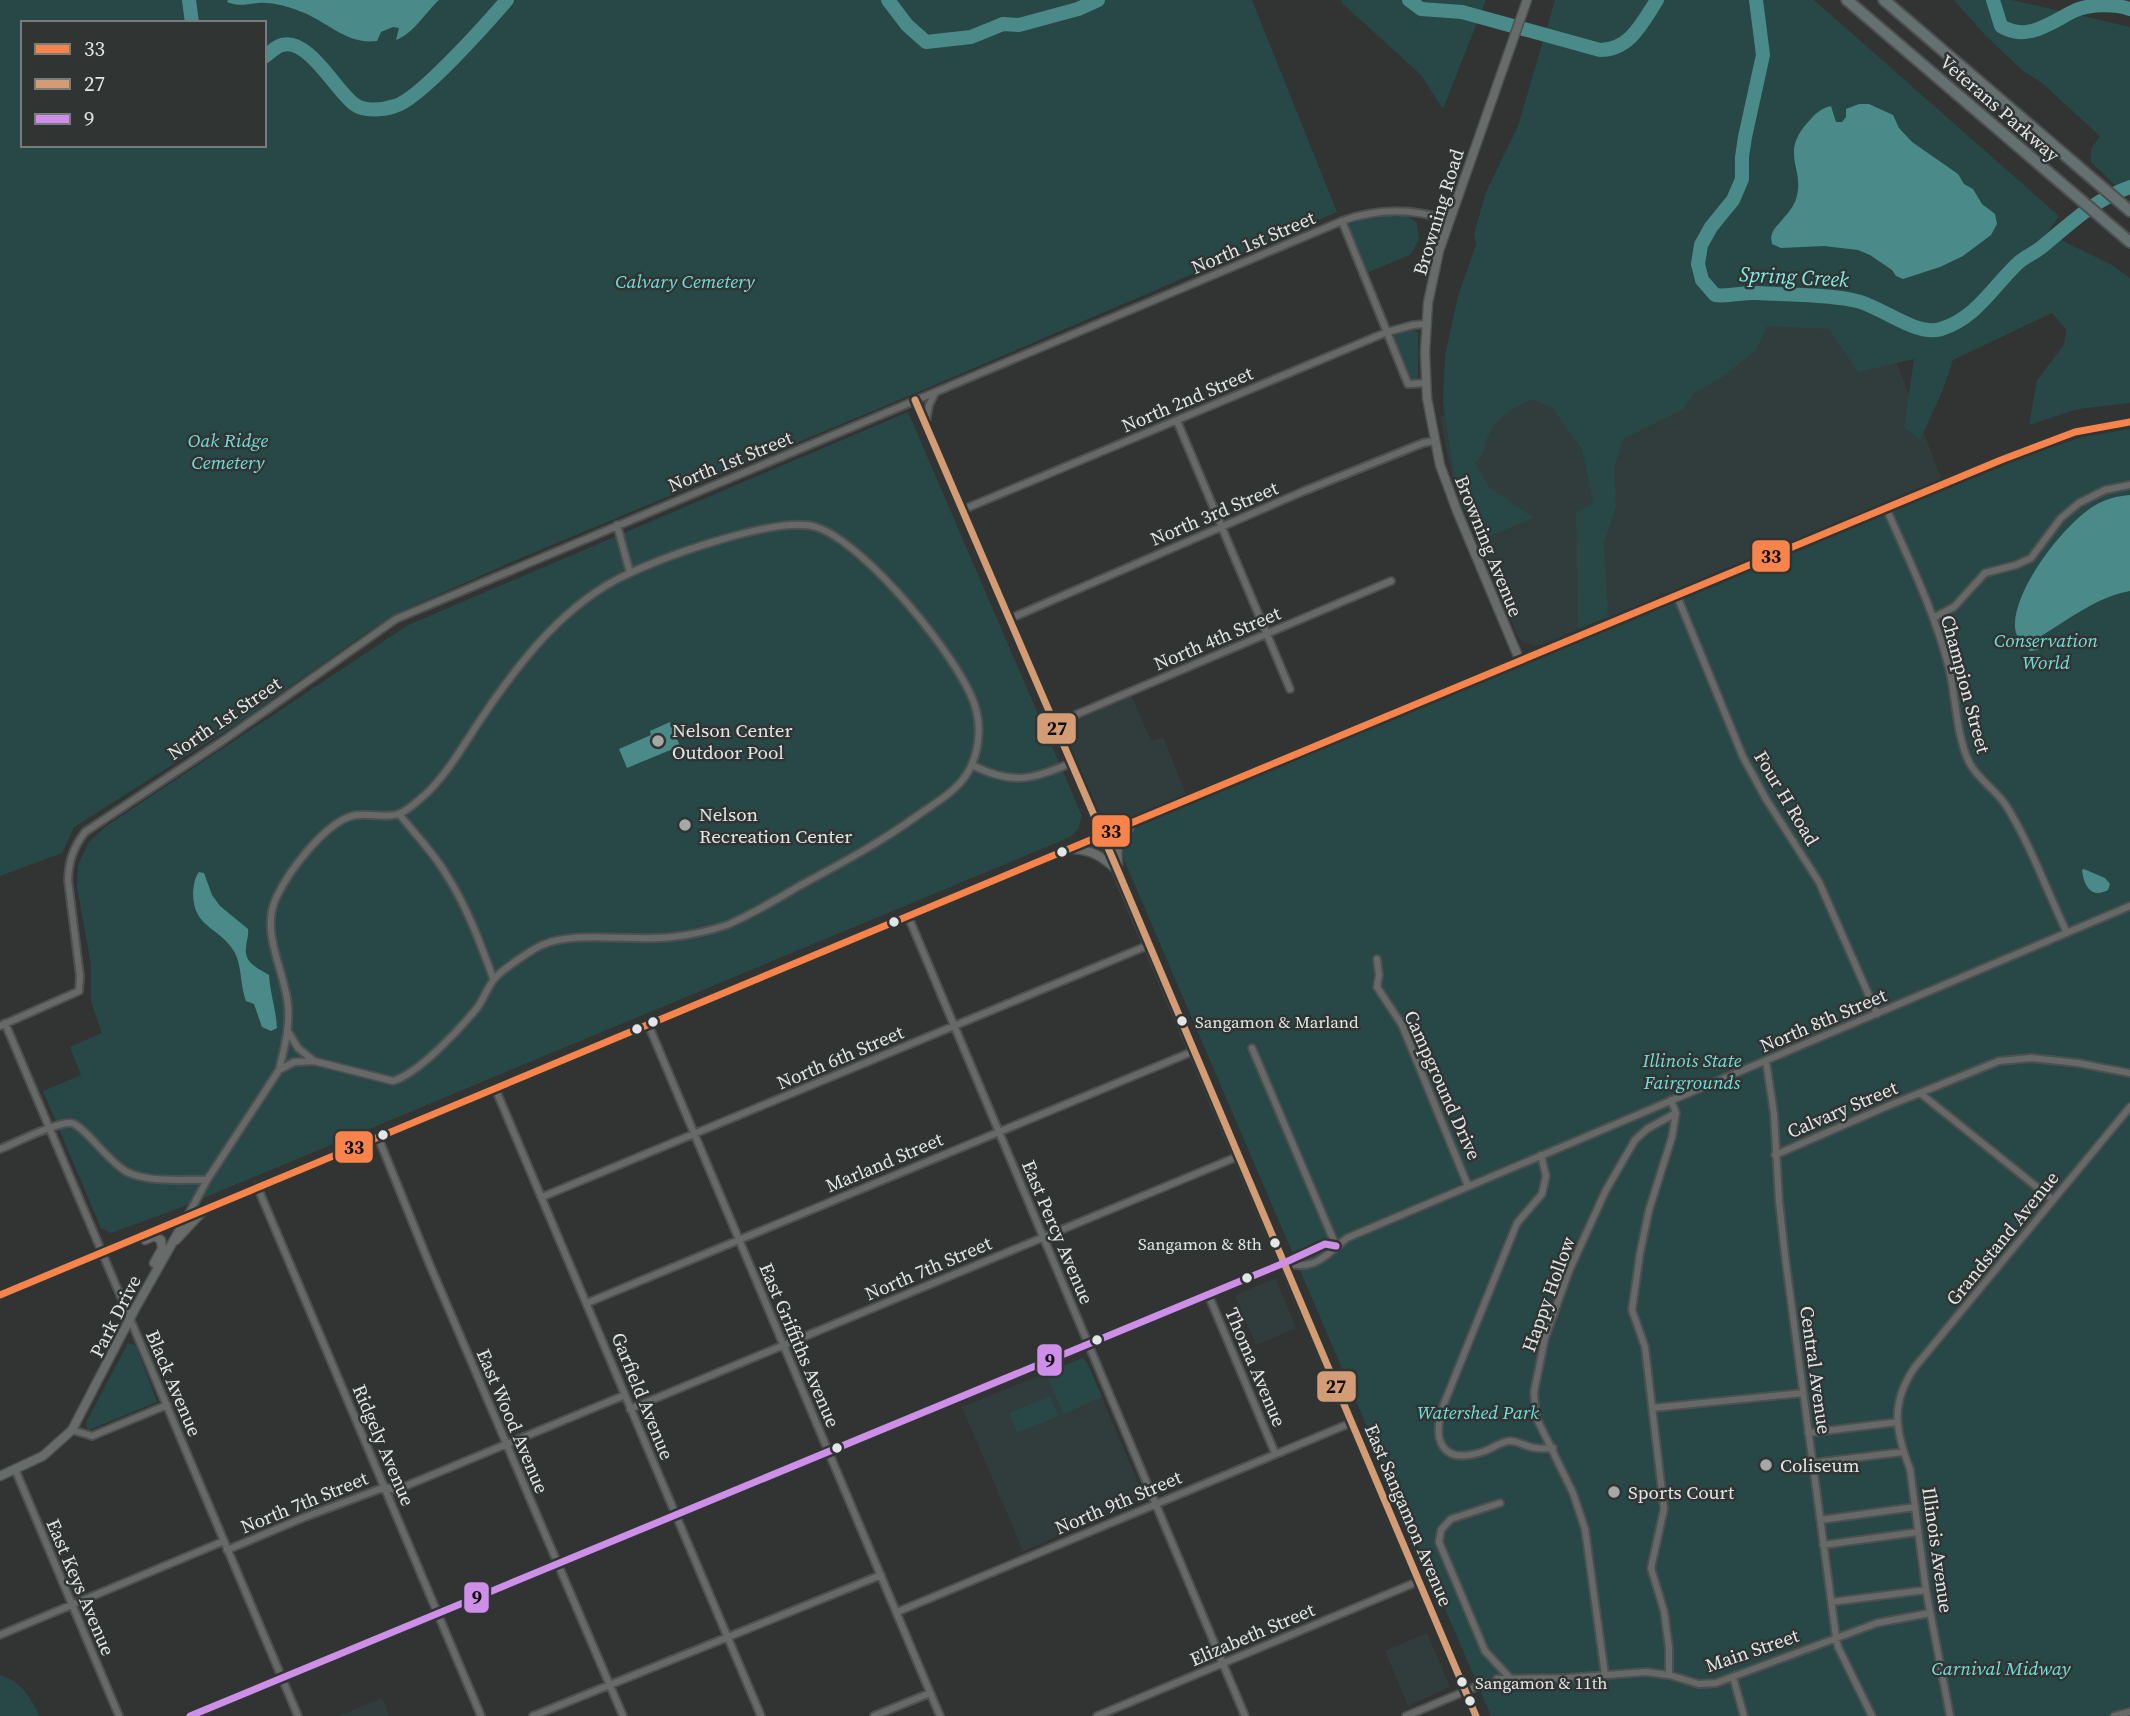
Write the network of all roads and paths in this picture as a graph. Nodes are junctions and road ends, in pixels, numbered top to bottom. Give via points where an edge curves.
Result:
1 (1527, 0) edge
2 (1847, 0) edge
3 (1884, 0) edge
4 (2130, 211) edge
5 (1448, 220) junction
6 (1342, 221) junction
7 (2129, 242) edge
8 (1426, 324) junction
9 (1387, 332) junction
10 (1426, 383) junction
11 (938, 390) junction
12 (915, 400) junction
13 (1177, 421) junction
14 (2130, 422) edge
15 (925, 424) junction
16 (1434, 441) junction
17 (2130, 485) edge
18 (1886, 508) junction
19 (962, 510) junction
20 (617, 525) junction
21 (1222, 528) junction
22 (630, 573) junction
23 (1391, 581) dead end
24 (1676, 596) junction
25 (1009, 618) junction
26 (1933, 618) junction
27 (1267, 634) junction
28 (1520, 661) junction
29 (1290, 689) dead end
30 (1054, 724) junction
31 (1071, 763) junction
32 (972, 765) junction
33 (399, 814) junction
34 (1135, 822) junction
35 (1102, 835) junction
36 (1069, 849) junction
37 (1118, 872) junction
38 (2130, 906) edge
39 (908, 916) junction
40 (2067, 933) junction
41 (1149, 945) junction
42 (1377, 960) dead end
43 (493, 978) junction
44 (1877, 1014) junction
45 (648, 1024) junction
46 (3, 1025) edge
47 (954, 1026) junction
48 (289, 1031) junction
49 (1252, 1048) dead end
50 (1194, 1051) junction
51 (314, 1061) junction
52 (1766, 1061) junction
53 (279, 1070) junction
54 (2130, 1073) edge
55 (495, 1088) junction
56 (1920, 1093) junction
57 (1671, 1100) junction
58 (2130, 1107) edge
59 (1675, 1113) junction
60 (49, 1129) junction
61 (998, 1132) junction
62 (694, 1134) junction
63 (378, 1137) junction
64 (0, 1149) edge
65 (1541, 1155) junction
66 (1775, 1155) junction
67 (1239, 1156) junction
68 (206, 1180) junction
69 (257, 1186) junction
70 (1468, 1186) junction
71 (542, 1197) junction
72 (2053, 1200) junction
73 (207, 1208) junction
74 (187, 1217) junction
75 (1044, 1237) junction
76 (134, 1239) junction
77 (739, 1240) junction
78 (171, 1244) junction
79 (1336, 1247) junction
80 (102, 1252) junction
81 (1284, 1263) junction
82 (149, 1282) junction
83 (1208, 1294) junction
84 (0, 1295) edge
85 (587, 1303) junction
86 (130, 1320) junction
87 (1088, 1344) junction
88 (784, 1345) junction
89 (1901, 1390) joint
90 (1803, 1393) junction
91 (625, 1395) junction
92 (167, 1405) junction
93 (1653, 1408) junction
94 (630, 1409) junction
95 (1353, 1422) junction
96 (1898, 1422) junction
97 (72, 1430) junction
98 (1808, 1433) junction
99 (506, 1444) junction
100 (1553, 1448) junction
101 (1903, 1451) junction
102 (828, 1452) junction
103 (1275, 1453) junction
104 (1812, 1463) junction
105 (15, 1469) junction
106 (0, 1476) edge
107 (385, 1487) junction
108 (1500, 1503) dead end
109 (1155, 1504) junction
110 (1915, 1507) junction
111 (677, 1516) junction
112 (1820, 1520) junction
113 (1919, 1532) junction
114 (224, 1541) junction
115 (1823, 1545) junction
116 (228, 1550) junction
117 (558, 1564) junction
118 (881, 1575) junction
119 (1419, 1581) junction
120 (1926, 1590) junction
121 (1831, 1602) junction
122 (71, 1605) junction
123 (897, 1612) junction
124 (1930, 1613) junction
125 (437, 1614) junction
126 (0, 1635) edge
127 (727, 1636) junction
128 (1836, 1637) junction
129 (1224, 1663) junction
130 (1605, 1675) junction
131 (1670, 1675) junction
132 (1733, 1677) junction
133 (282, 1678) junction
134 (1510, 1678) junction
135 (1497, 1679) dead end
136 (1485, 1683) dead end
137 (609, 1684) junction
138 (1466, 1691) junction
139 (930, 1693) junction
140 (209, 1708) junction
141 (2130, 1712) edge
142 (118, 1716) edge
143 (190, 1716) edge
144 (212, 1716) edge
145 (298, 1716) edge
146 (481, 1716) edge
147 (533, 1716) edge
148 (623, 1716) edge
149 (761, 1716) edge
150 (874, 1716) edge
151 (940, 1716) edge
152 (1097, 1716) edge
153 (1245, 1716) edge
154 (1406, 1716) edge
155 (1476, 1716) edge
156 (1744, 1716) edge
157 (1872, 1716) edge
158 (1950, 1716) edge
159 (2114, 1716) edge

1 - 5 main road, Browning Road
2 - 7 highway, Veterans Parkway
3 - 4 highway, Veterans Parkway
5 - 6 street, North 1st Street via 1418,212 1386,211
5 - 8 main road, Browning Road
6 - 9 street
6 - 11 street, North 1st Street
8 - 9 street, North 2nd Street
8 - 10 main road, Browning Road
9 - 10 street via 1408,384
9 - 13 street, North 2nd Street
10 - 16 main road, Browning Road
11 - 12 street, North 1st Street
11 - 15 street
12 - 15 street, East Sangamon Avenue
12 - 20 street, North 1st Street
13 - 19 street, North 2nd Street
13 - 21 street
14 - 18 main road via 2063,436
15 - 19 street, East Sangamon Avenue
16 - 21 street, North 3rd Street
16 - 28 main road, Browning Avenue via 1450,495
17 - 26 street via 2105,490 2079,503 2061,518 2031,558 1985,573 1954,607
18 - 24 main road
18 - 26 street, Champion Street
19 - 25 street, East Sangamon Avenue
20 - 22 street
20 - 46 street, North 1st Street via 396,619 93,825 73,849 68,880 79,991
21 - 25 street, North 3rd Street
21 - 27 street
22 - 32 street via 739,534 769,528 806,525 832,534 919,617 966,685 979,731
22 - 33 street via 591,594 558,623 487,709 446,772
23 - 27 street, North 4th Street
24 - 28 main road
24 - 44 street, Four H Road via 1743,757 1819,882
25 - 30 street, East Sangamon Avenue
26 - 40 street, Champion Street via 1949,668 1968,760 2010,812
27 - 29 street
27 - 30 street, North 4th Street
28 - 34 main road
30 - 31 street, East Sangamon Avenue
31 - 32 street via 1026,779 998,776
31 - 35 street, East Sangamon Avenue
32 - 43 street via 946,796 887,838 730,923 656,939 556,941 532,951
33 - 43 street via 453,884
33 - 48 street via 352,816 327,828 276,897 271,932 287,994
34 - 35 main road
34 - 37 main road via 1117,843
35 - 36 main road
35 - 37 main road, East Sangamon Avenue
36 - 37 main road via 1099,855
36 - 39 main road
37 - 41 main road, East Sangamon Avenue
38 - 40 street, North 8th Street
39 - 45 main road
39 - 47 street, East Percy Avenue
40 - 44 street, North 8th Street
41 - 47 street, North 6th Street
41 - 50 main road, East Sangamon Avenue
42 - 70 street, Campground Drive via 1377,988 1402,1025
43 - 51 street via 479,1006 412,1073 399,1080
44 - 52 street, North 8th Street
45 - 55 main road
45 - 62 street, East Griffiths Avenue
46 - 60 street, Black Avenue
47 - 61 street, East Percy Avenue
47 - 62 street, North 6th Street
48 - 51 street via 298,1048
48 - 53 street
49 - 79 street
50 - 61 street, Marland Street
50 - 67 main road, East Sangamon Avenue
51 - 53 street via 294,1062
52 - 57 street, North 8th Street
52 - 66 street, Central Avenue
53 - 68 street
54 - 56 street, Calvary Street via 2016,1058
55 - 63 main road
55 - 71 street, Garfield Avenue
56 - 66 street, Calvary Street
56 - 72 street
57 - 59 street
57 - 65 street, North 8th Street
58 - 72 street, Grandstand Avenue
59 - 93 street via 1633,1294 1632,1310 1643,1339
59 - 100 street, Happy Hollow via 1635,1140 1569,1271 1545,1338 1534,1392 1536,1417
60 - 64 street
60 - 68 street via 78,1125 112,1162 138,1176
60 - 80 street, Black Avenue
61 - 75 street, East Percy Avenue
61 - 77 street, Marland Street
62 - 71 street, North 6th Street
62 - 77 street, East Griffiths Avenue
63 - 69 main road
63 - 99 street, East Wood Avenue
65 - 70 street, North 8th Street
65 - 100 street via 1546,1176 1542,1194 1517,1223 1439,1416 1437,1433 1444,1448 1460,1455 1511,1441
66 - 90 street, Central Avenue
67 - 75 street, North 7th Street
67 - 81 main road, East Sangamon Avenue
68 - 74 street
69 - 73 main road
69 - 107 street, Ridgely Avenue
70 - 79 street, North 8th Street via 1347,1238
71 - 85 street, Garfield Avenue
72 - 89 street, Grandstand Avenue
73 - 74 main road
73 - 78 main road
74 - 76 main road
74 - 78 main road, Park Drive
75 - 87 street, East Percy Avenue
75 - 88 street, North 7th Street
76 - 80 main road
76 - 82 main road via 154,1236 162,1242
77 - 85 street, Marland Street
77 - 88 street, East Griffiths Avenue
78 - 82 main road, Park Drive
79 - 81 street, North 8th Street via 1325,1244
79 - 81 street, North 8th Street via 1301,1267
80 - 84 main road
80 - 86 street, Black Avenue
81 - 83 street, North 8th Street
81 - 95 main road, East Sangamon Avenue
82 - 86 main road, Park Drive
83 - 87 street, North 8th Street
83 - 103 street, Thoma Avenue
85 - 91 street, Garfield Avenue
86 - 92 street, Black Avenue
86 - 97 main road, Park Drive
87 - 102 street, North 8th Street
87 - 109 street, East Percy Avenue
88 - 94 street, North 7th Street
88 - 102 street, East Griffiths Avenue
89 - 96 street, Illinois Avenue
90 - 93 street
90 - 98 street, Central Avenue
91 - 94 street, Garfield Avenue
91 - 99 street, North 7th Street
92 - 97 street via 92,1436
92 - 114 street, Black Avenue
93 - 131 street via 1664,1509 1651,1567 1664,1611
94 - 111 street, Garfield Avenue
95 - 103 street, North 9th Street
95 - 119 main road, East Sangamon Avenue
96 - 98 street
96 - 101 street, Illinois Avenue
97 - 105 main road via 50,1452
98 - 104 street, Central Avenue
99 - 107 street, North 7th Street via 396,1490
99 - 117 street, East Wood Avenue
100 - 130 street, Happy Hollow via 1585,1529
101 - 104 street
101 - 110 street, Illinois Avenue
102 - 111 street, North 8th Street
102 - 118 street, East Griffiths Avenue
103 - 109 street, North 9th Street
104 - 112 street, Central Avenue
105 - 106 main road
105 - 122 street, East Keys Avenue
107 - 116 street, North 7th Street
107 - 125 street, Ridgely Avenue
108 - 134 street via 1451,1519 1441,1530 1440,1542 1485,1651
109 - 123 street, North 9th Street
109 - 129 street, East Percy Avenue
110 - 112 street
110 - 113 street, Illinois Avenue
111 - 117 street, North 8th Street
111 - 127 street, Garfield Avenue
112 - 115 street, Central Avenue
113 - 115 street
113 - 120 street, Illinois Avenue
114 - 116 street, Black Avenue
114 - 122 street, North 7th Street
115 - 121 street, Central Avenue
116 - 133 street, Black Avenue
117 - 125 street, North 8th Street
117 - 137 street, East Wood Avenue
118 - 123 street, East Griffiths Avenue
118 - 127 street
119 - 129 street, Elizabeth Street
119 - 138 main road, East Sangamon Avenue
120 - 121 street
120 - 124 street, Illinois Avenue
121 - 128 street, Central Avenue
122 - 126 street, North 7th Street
122 - 142 street, East Keys Avenue
123 - 139 street, East Griffiths Avenue
124 - 128 street, Main Street
124 - 158 street, Illinois Avenue
125 - 133 street, North 8th Street
125 - 146 street, Ridgely Avenue
127 - 137 street
127 - 149 street, Garfield Avenue
128 - 132 street, Main Street
128 - 157 street, Central Avenue
129 - 152 street, Elizabeth Street
129 - 153 street, East Percy Avenue
130 - 131 street, Main Street
130 - 134 street, Main Street
131 - 132 street, Main Street via 1699,1685
132 - 156 street
133 - 140 street, North 8th Street
133 - 145 street, Black Avenue
134 - 135 street, Main Street
136 - 138 street
137 - 147 street
137 - 148 street, East Wood Avenue
138 - 154 street
138 - 155 main road, East Sangamon Avenue
139 - 150 street
139 - 151 street, East Griffiths Avenue
140 - 143 street, North 8th Street
140 - 144 street
141 - 159 street

